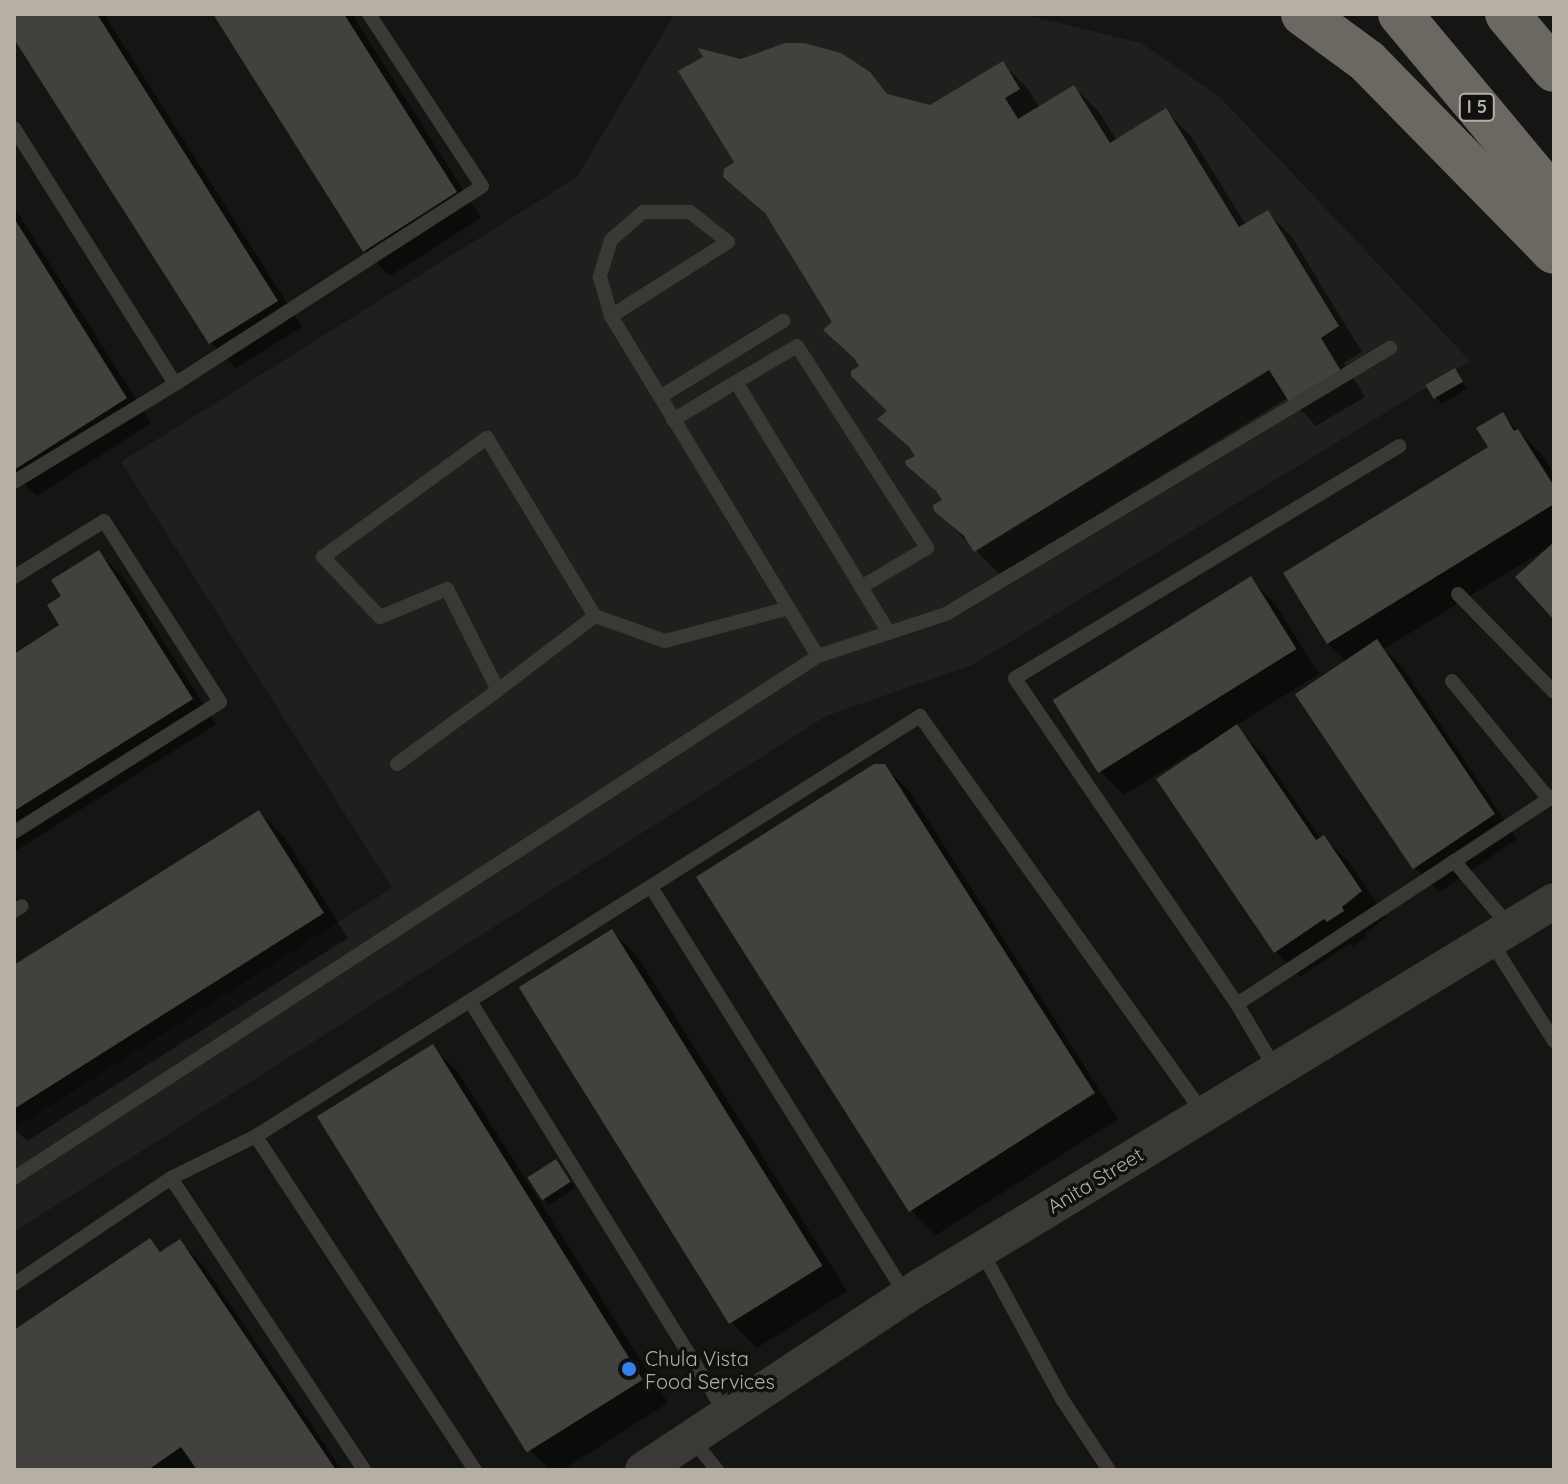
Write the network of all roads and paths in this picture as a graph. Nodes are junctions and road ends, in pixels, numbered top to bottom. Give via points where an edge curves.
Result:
1 (369, 14) edge
2 (1303, 14) edge
3 (1400, 14) edge
4 (1507, 14) edge
5 (1554, 70) edge
6 (14, 128) edge
7 (1554, 199) edge
8 (1554, 252) edge
9 (611, 316) junction
10 (783, 321) dead end
11 (1390, 348) dead end
12 (736, 382) junction
13 (175, 384) junction
14 (660, 397) junction
15 (673, 420) junction
16 (1400, 446) dead end
17 (14, 482) edge
18 (14, 577) edge
19 (861, 587) junction
20 (1458, 594) dead end
21 (789, 608) junction
22 (595, 616) junction
23 (889, 633) junction
24 (818, 656) junction
25 (1452, 681) dead end
26 (498, 690) junction
27 (1554, 692) edge
28 (397, 764) dead end
29 (1552, 797) edge
30 (14, 832) edge
31 (1454, 861) junction
32 (651, 887) junction
33 (1554, 901) edge
34 (1500, 934) junction
35 (470, 1001) junction
36 (1237, 1004) junction
37 (1554, 1041) edge
38 (1276, 1070) junction
39 (1204, 1114) junction
40 (256, 1136) junction
41 (14, 1178) edge
42 (171, 1178) junction
43 (981, 1250) junction
44 (14, 1284) edge
45 (907, 1296) junction
46 (727, 1415) junction
47 (692, 1438) junction
48 (364, 1470) edge
49 (475, 1470) edge
50 (643, 1470) edge
51 (717, 1470) edge
52 (1109, 1470) edge

1 - 13 lane via 482,186
2 - 8 highway via 1367,61
3 - 7 highway, I 5
4 - 5 highway
6 - 13 lane
9 - 9 lane via 600,277 611,240 643,212 690,212 728,242
9 - 14 lane
10 - 14 lane
11 - 23 lane via 946,614
12 - 15 lane
12 - 19 lane
12 - 19 lane via 797,346 927,548
13 - 17 lane
14 - 15 lane
15 - 21 lane
16 - 36 lane via 1015,678
18 - 30 lane via 104,521 220,702
19 - 23 lane
20 - 27 lane
21 - 22 lane via 665,641
21 - 24 lane
22 - 26 lane
22 - 26 lane via 487,438 323,557 380,617 447,589
23 - 24 lane
24 - 41 lane
25 - 29 lane
26 - 28 lane
29 - 31 lane
31 - 34 lane
31 - 36 lane
32 - 35 lane
32 - 39 lane via 920,716
32 - 45 lane
33 - 34 street, Anita Street
34 - 37 lane
34 - 38 street, Anita Street
35 - 40 lane
35 - 46 lane
36 - 38 lane
38 - 39 street, Anita Street
39 - 43 street, Anita Street
40 - 42 lane
40 - 49 lane
42 - 44 lane
42 - 48 lane
43 - 45 street, Anita Street
43 - 52 lane via 1062,1399
45 - 46 street, Anita Street
46 - 47 street, Anita Street
47 - 50 street, Anita Street
47 - 51 lane

